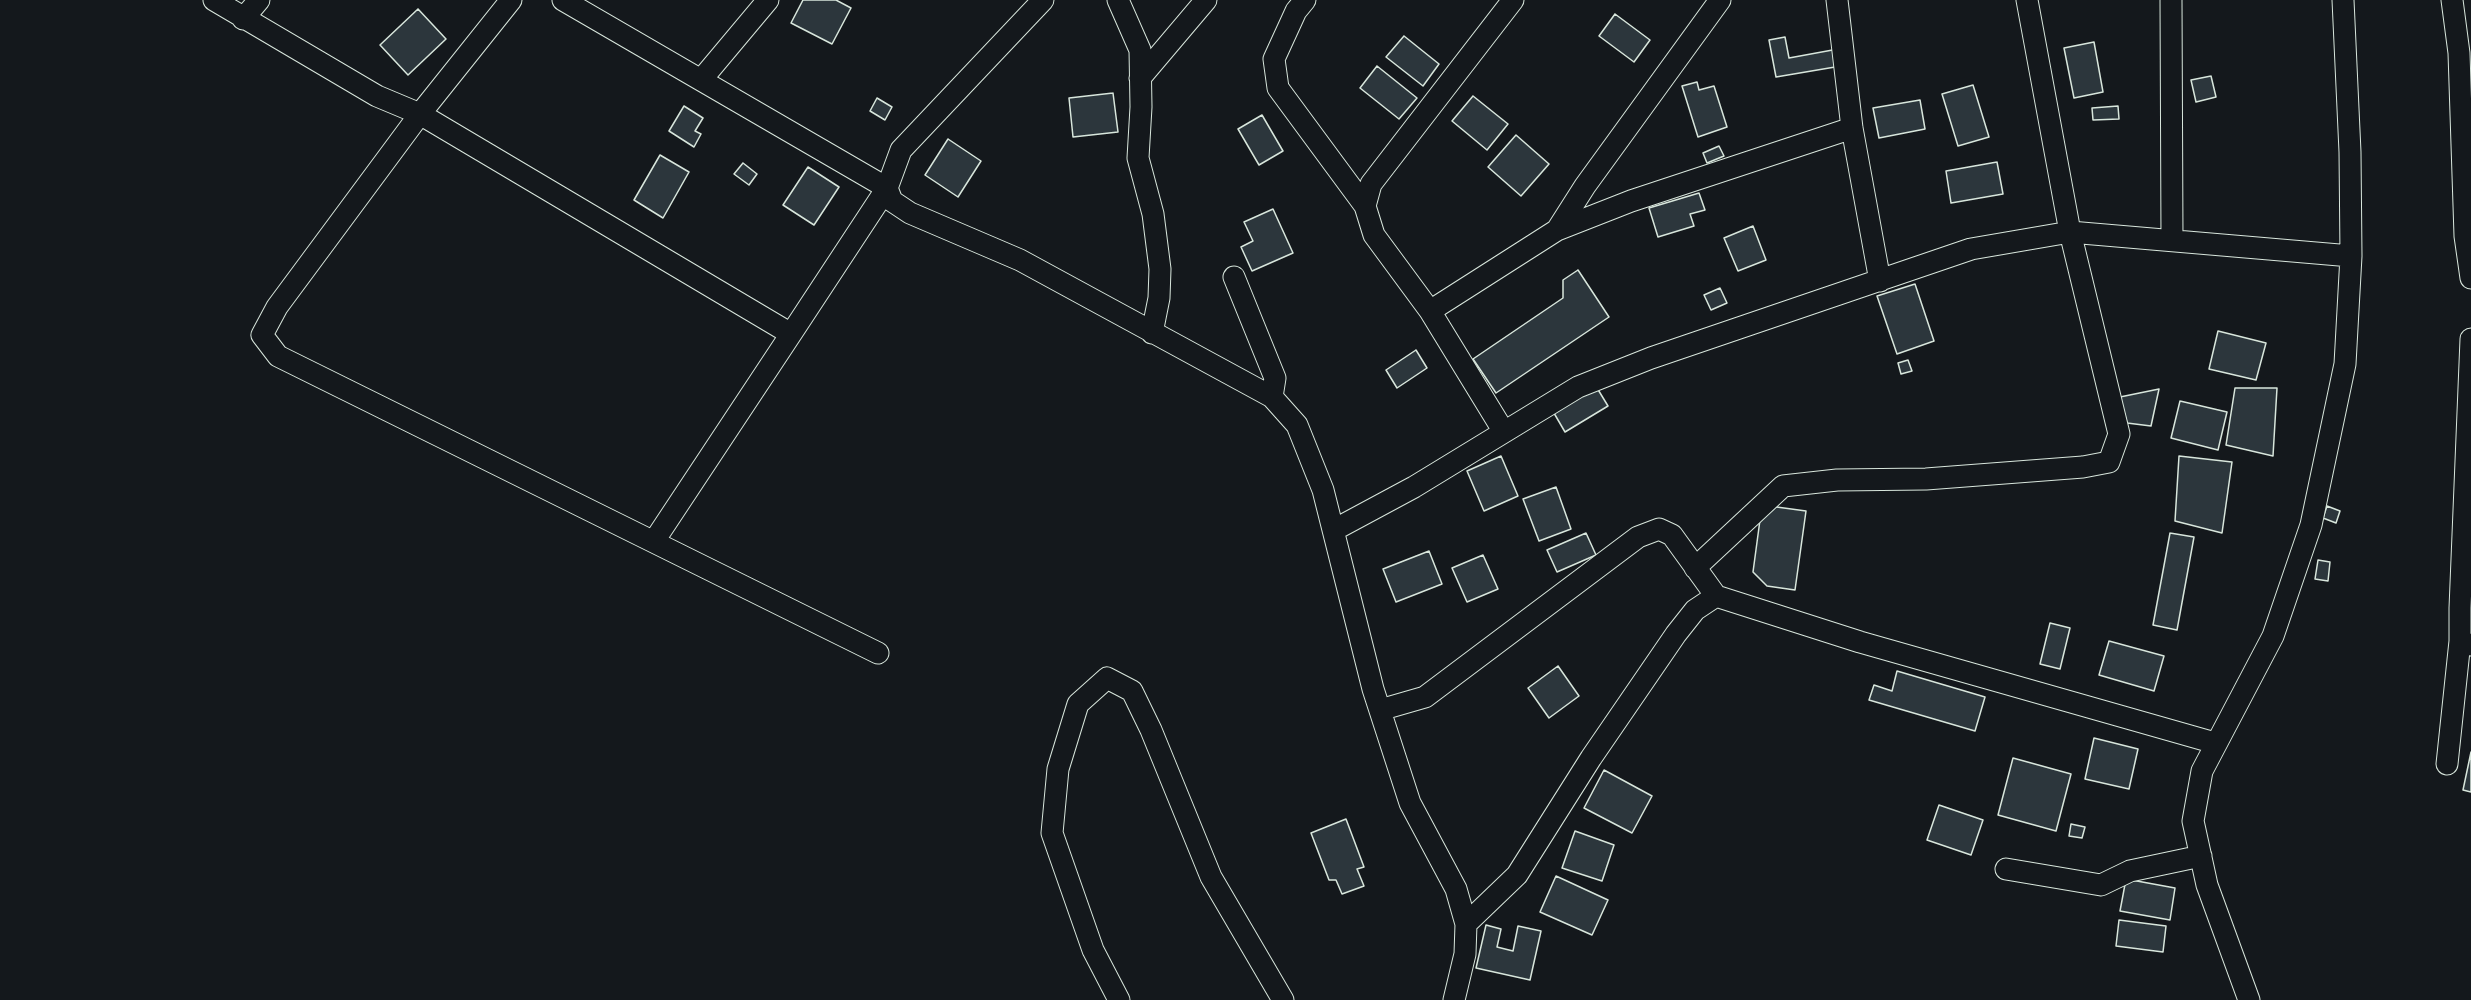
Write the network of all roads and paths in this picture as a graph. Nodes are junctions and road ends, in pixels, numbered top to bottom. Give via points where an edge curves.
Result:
1 (214, 0) edge
2 (259, 0) edge
3 (511, 0) edge
4 (563, 0) edge
5 (768, 0) edge
6 (1042, 0) edge
7 (1118, 0) edge
8 (1206, 0) edge
9 (1305, 0) edge
10 (1513, 0) edge
11 (1720, 0) edge
12 (1837, 0) edge
13 (2027, 0) edge
14 (2171, 0) edge
15 (2343, 0) edge
16 (2452, 0) edge
17 (243, 19) junction
18 (1140, 78) junction
19 (701, 80) junction
20 (420, 114) junction
21 (1852, 128) junction
22 (888, 188) junction
23 (1365, 206) junction
24 (1557, 230) junction
25 (2070, 232) junction
26 (2172, 240) junction
27 (2351, 256) junction
28 (1234, 276) dead end
29 (2471, 278) edge
30 (1880, 280) junction
31 (1430, 310) junction
32 (1152, 333) junction
33 (791, 334) junction
34 (2471, 339) edge
35 (1272, 397) junction
36 (1504, 432) junction
37 (1334, 530) junction
38 (654, 541) junction
39 (1695, 568) junction
40 (1716, 596) junction
41 (2466, 643) edge
42 (878, 653) dead end
43 (1380, 710) junction
44 (2215, 743) junction
45 (2447, 764) dead end
46 (2201, 855) junction
47 (2006, 869) dead end
48 (1466, 924) junction
49 (1119, 1000) edge
50 (1283, 1000) edge
51 (1454, 1000) edge
52 (2249, 1000) edge

1 - 17 street
2 - 17 street
3 - 20 street
4 - 19 street
5 - 19 street
6 - 22 street via 902,150
7 - 18 street via 1140,50
8 - 18 street
9 - 23 street via 1274,59 1278,88
10 - 23 street via 1371,184
11 - 24 street
12 - 21 street
13 - 25 street
14 - 26 street
15 - 27 street
16 - 29 street via 2459,53 2465,236
17 - 20 street via 376,96
18 - 32 street via 1138,158 1153,214 1160,269
19 - 22 street
20 - 33 street
20 - 38 street via 277,307 262,335 278,356
21 - 24 street via 1631,201
21 - 30 street
22 - 32 street via 892,201 910,213 1020,260
22 - 33 street
23 - 31 street via 1374,235
24 - 31 street
25 - 26 street
25 - 30 street via 1971,249
25 - 39 street via 2119,434 2109,462 1926,479 1837,480 1783,486
26 - 27 street
27 - 44 street via 2345,364 2312,525 2273,636
28 - 35 street via 1275,378
30 - 36 street via 1650,358 1578,387
31 - 36 street
32 - 35 street
33 - 38 street
34 - 41 street
35 - 37 street via 1297,425
36 - 37 street
37 - 43 street
38 - 42 street
39 - 40 street
39 - 43 street via 1672,535 1659,529 1638,537 1425,697
40 - 44 street via 1860,642
40 - 48 street via 1695,610 1676,634 1517,875
41 - 45 street
43 - 48 street via 1410,803 1456,889
44 - 46 street via 2202,771 2193,821
46 - 47 street via 2130,871 2101,885
46 - 52 street via 2207,885
48 - 51 street via 1465,954
49 - 50 street via 1093,950 1052,833 1058,769 1078,704 1107,678 1132,691 1211,877

